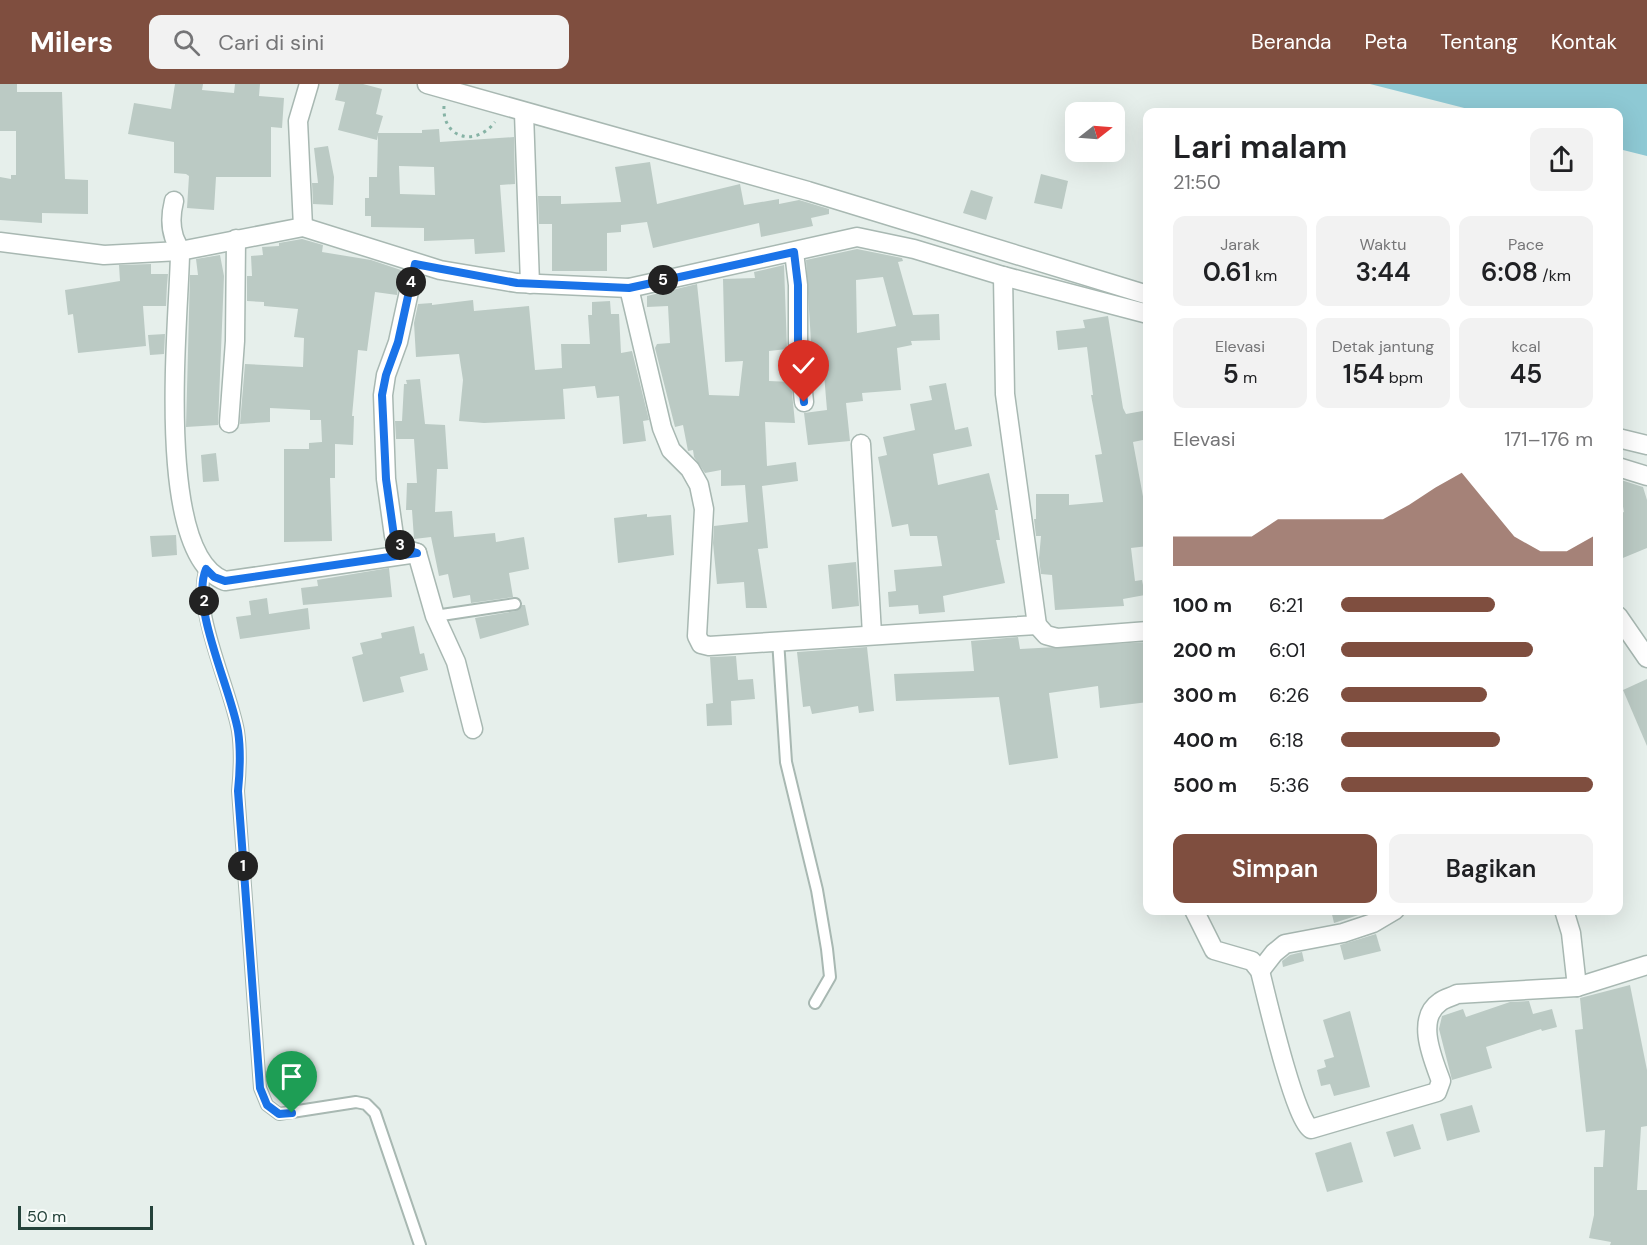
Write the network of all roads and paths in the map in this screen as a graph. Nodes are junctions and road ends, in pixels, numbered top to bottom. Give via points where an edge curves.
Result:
1 (309, 84) edge
2 (427, 84) edge
3 (445, 89) junction
4 (504, 106) junction
5 (524, 112) junction
6 (174, 201) dead end
7 (303, 227) junction
8 (236, 239) junction
9 (0, 243) edge
10 (180, 251) junction
11 (794, 252) junction
12 (415, 264) junction
13 (1003, 276) junction
14 (530, 284) junction
15 (629, 288) junction
16 (1143, 293) edge
17 (1143, 313) edge
18 (804, 402) dead end
19 (229, 423) dead end
20 (1623, 439) edge
21 (861, 444) dead end
22 (1647, 446) edge
23 (1623, 469) edge
24 (1647, 476) edge
25 (417, 553) junction
26 (206, 569) junction
27 (515, 604) dead end
28 (435, 616) junction
29 (1623, 623) edge
30 (1037, 625) junction
31 (1143, 631) edge
32 (872, 633) junction
33 (778, 640) junction
34 (1647, 658) edge
35 (473, 729) dead end
36 (1196, 915) edge
37 (1387, 915) edge
38 (1566, 915) edge
39 (1647, 965) edge
40 (1260, 971) junction
41 (1577, 987) junction
42 (815, 1004) dead end
43 (420, 1245) edge

1 - 7 street via 298,122
2 - 3 street
3 - 4 street
3 - 4 path via 444,117 458,135 485,134
4 - 5 street
5 - 14 street
5 - 16 street via 808,192
6 - 10 street via 171,227
7 - 8 street
7 - 12 street
8 - 10 street
8 - 19 street
9 - 10 street via 104,255
10 - 26 street via 173,421 186,529
11 - 13 street via 857,237 914,249
11 - 15 street
11 - 18 street
12 - 14 street
12 - 25 street via 382,395 386,479 394,536 402,548
13 - 17 street
13 - 30 street via 1005,394
14 - 15 street
15 - 33 street via 662,428 672,450 690,468 699,485 704,509 697,639 709,646
20 - 22 street
21 - 32 street
23 - 24 street
25 - 26 street via 225,581
25 - 28 street
26 - 43 lane via 201,581 207,622 238,731 238,791 260,1088 267,1105 279,1114 356,1102 366,1104 375,1113
27 - 28 lane
28 - 35 street via 456,662
29 - 34 street
30 - 31 street via 1046,635 1057,638
30 - 32 street
32 - 33 street
33 - 42 lane via 786,762 818,890 830,977
36 - 40 street via 1214,950 1252,961
37 - 40 street via 1343,933 1286,945
38 - 41 street
39 - 41 street
40 - 41 street via 1294,1096 1303,1122 1311,1129 1437,1092 1441,1081 1431,1056 1428,1024 1430,1012 1440,1002 1458,994

